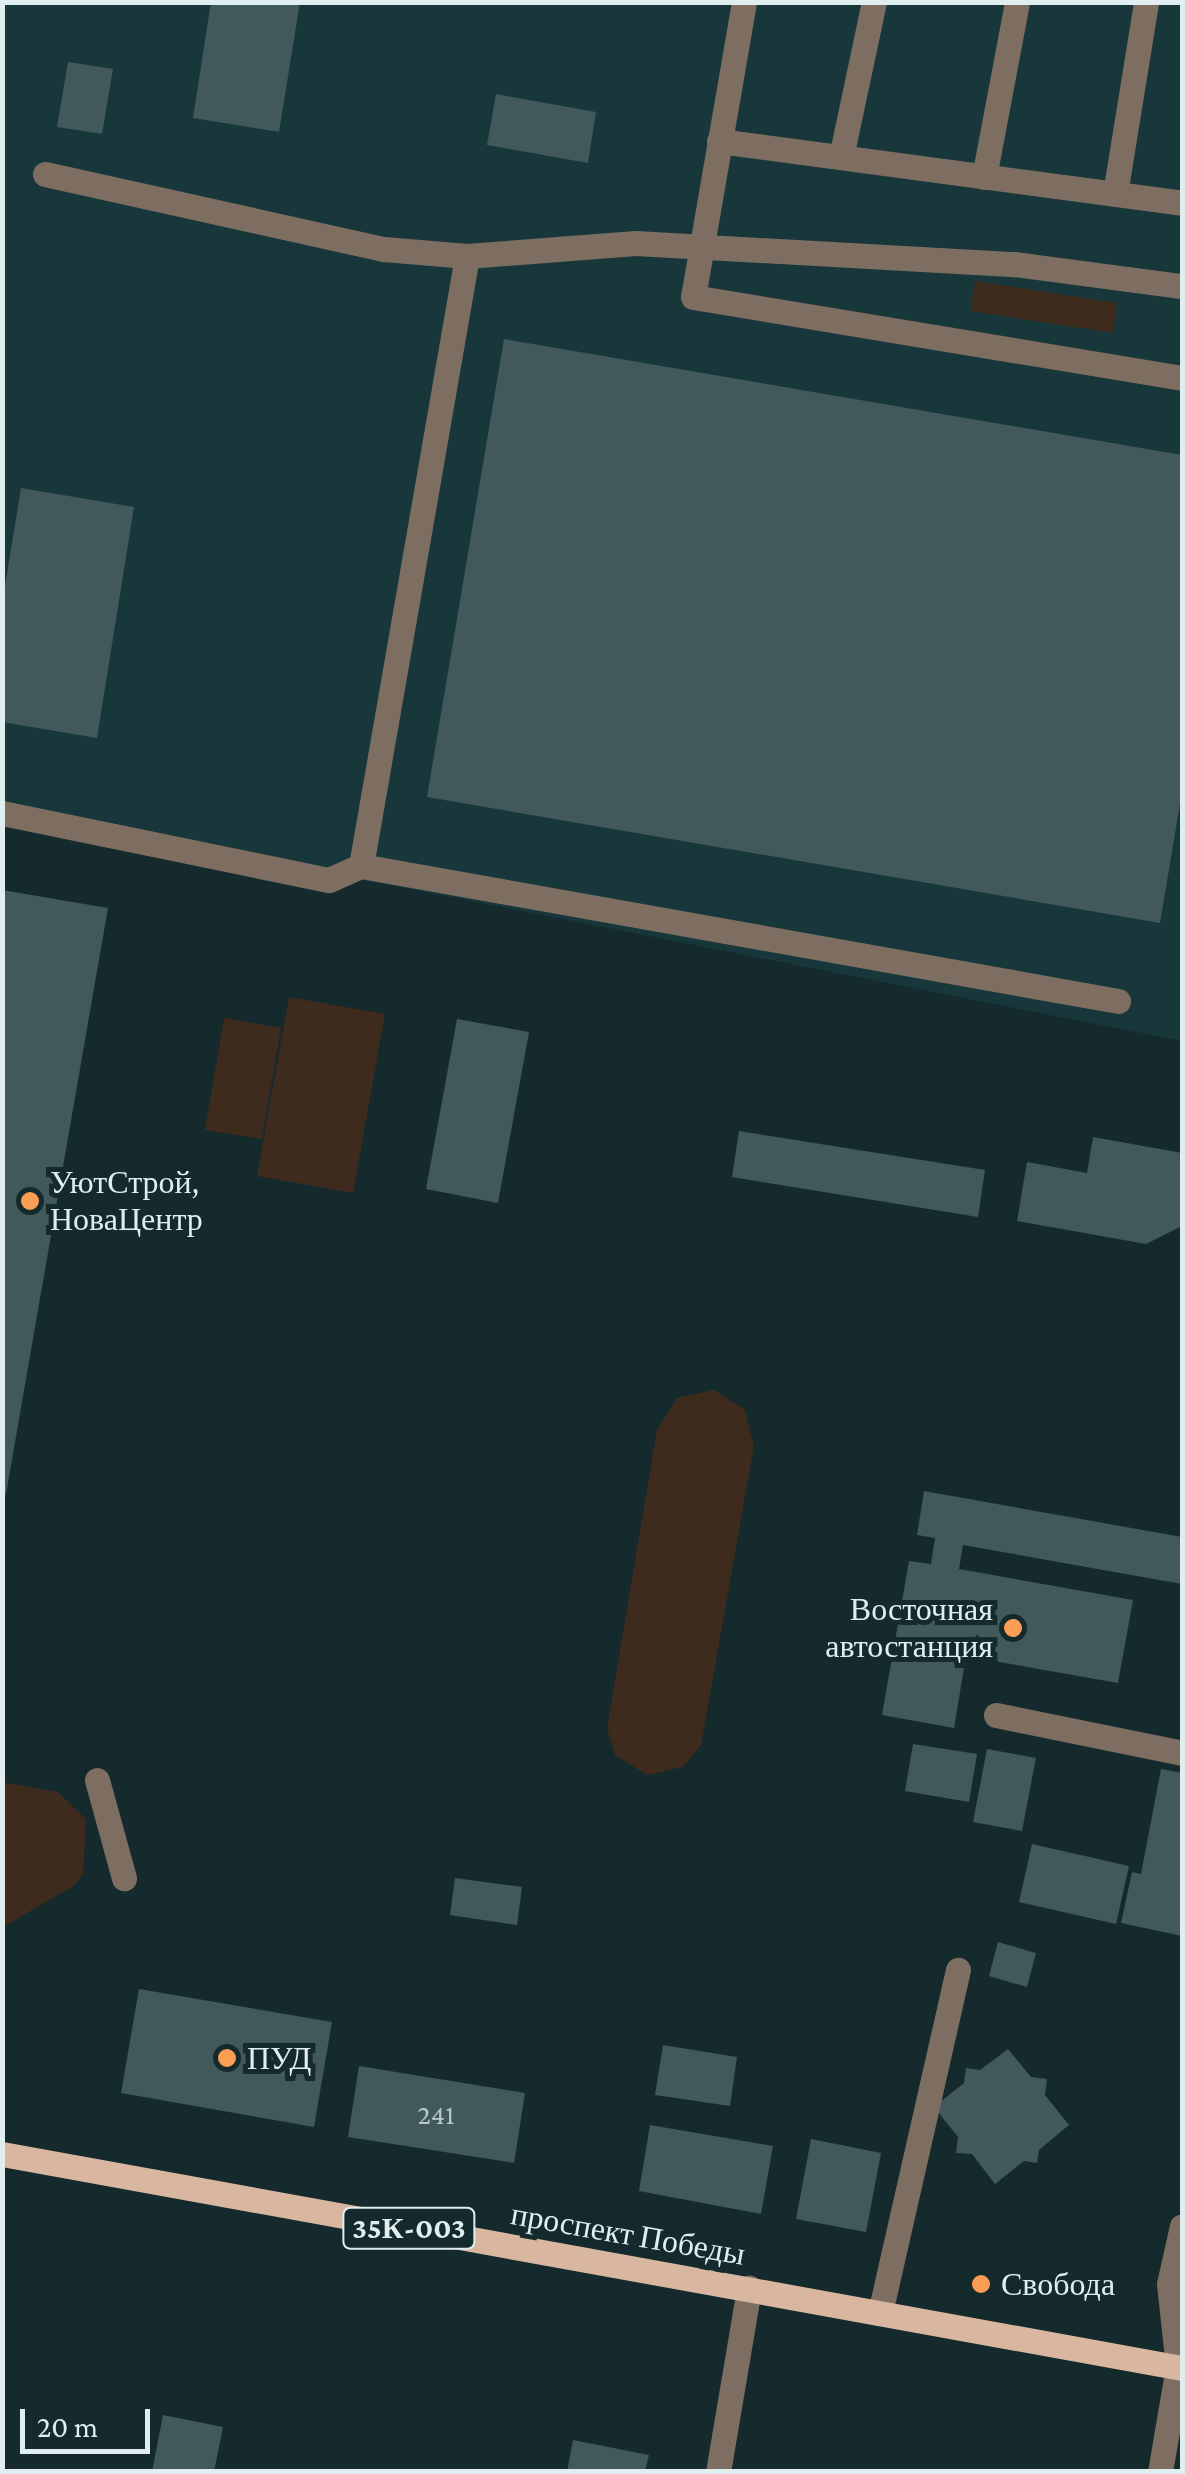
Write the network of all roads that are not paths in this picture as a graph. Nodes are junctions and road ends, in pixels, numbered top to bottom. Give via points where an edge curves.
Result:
1 (744, 2) edge
2 (874, 2) edge
3 (1017, 2) edge
4 (1146, 2) edge
5 (719, 141) junction
6 (841, 157) junction
7 (45, 174) dead end
8 (984, 176) junction
9 (1115, 194) junction
10 (1182, 203) edge
11 (700, 246) junction
12 (468, 256) junction
13 (1182, 286) edge
14 (1182, 378) edge
15 (2, 813) edge
16 (361, 866) junction
17 (1118, 1001) dead end
18 (996, 1715) dead end
19 (1182, 1753) edge
20 (97, 1780) dead end
21 (124, 1878) dead end
22 (958, 1970) dead end
23 (2, 2154) edge
24 (1182, 2226) edge
25 (749, 2288) junction
26 (880, 2313) junction
27 (1180, 2368) edge
28 (718, 2472) edge
29 (1160, 2472) edge

1 - 5 street
2 - 6 street
3 - 8 street
4 - 9 street
5 - 6 street
5 - 11 street
6 - 8 street
7 - 12 street via 384,249
8 - 9 street
9 - 10 street
11 - 12 street via 636,243
11 - 13 street via 1014,264
11 - 14 street via 693,296
12 - 16 street
15 - 16 street via 329,880
16 - 17 street
18 - 19 street
20 - 21 street
22 - 26 street
23 - 25 main road, проспект Победы / 35К-003
24 - 27 street via 1169,2284
25 - 26 main road, проспект Победы / 35К-003
25 - 28 street
26 - 27 main road, проспект Победы / 35К-003
27 - 29 street

